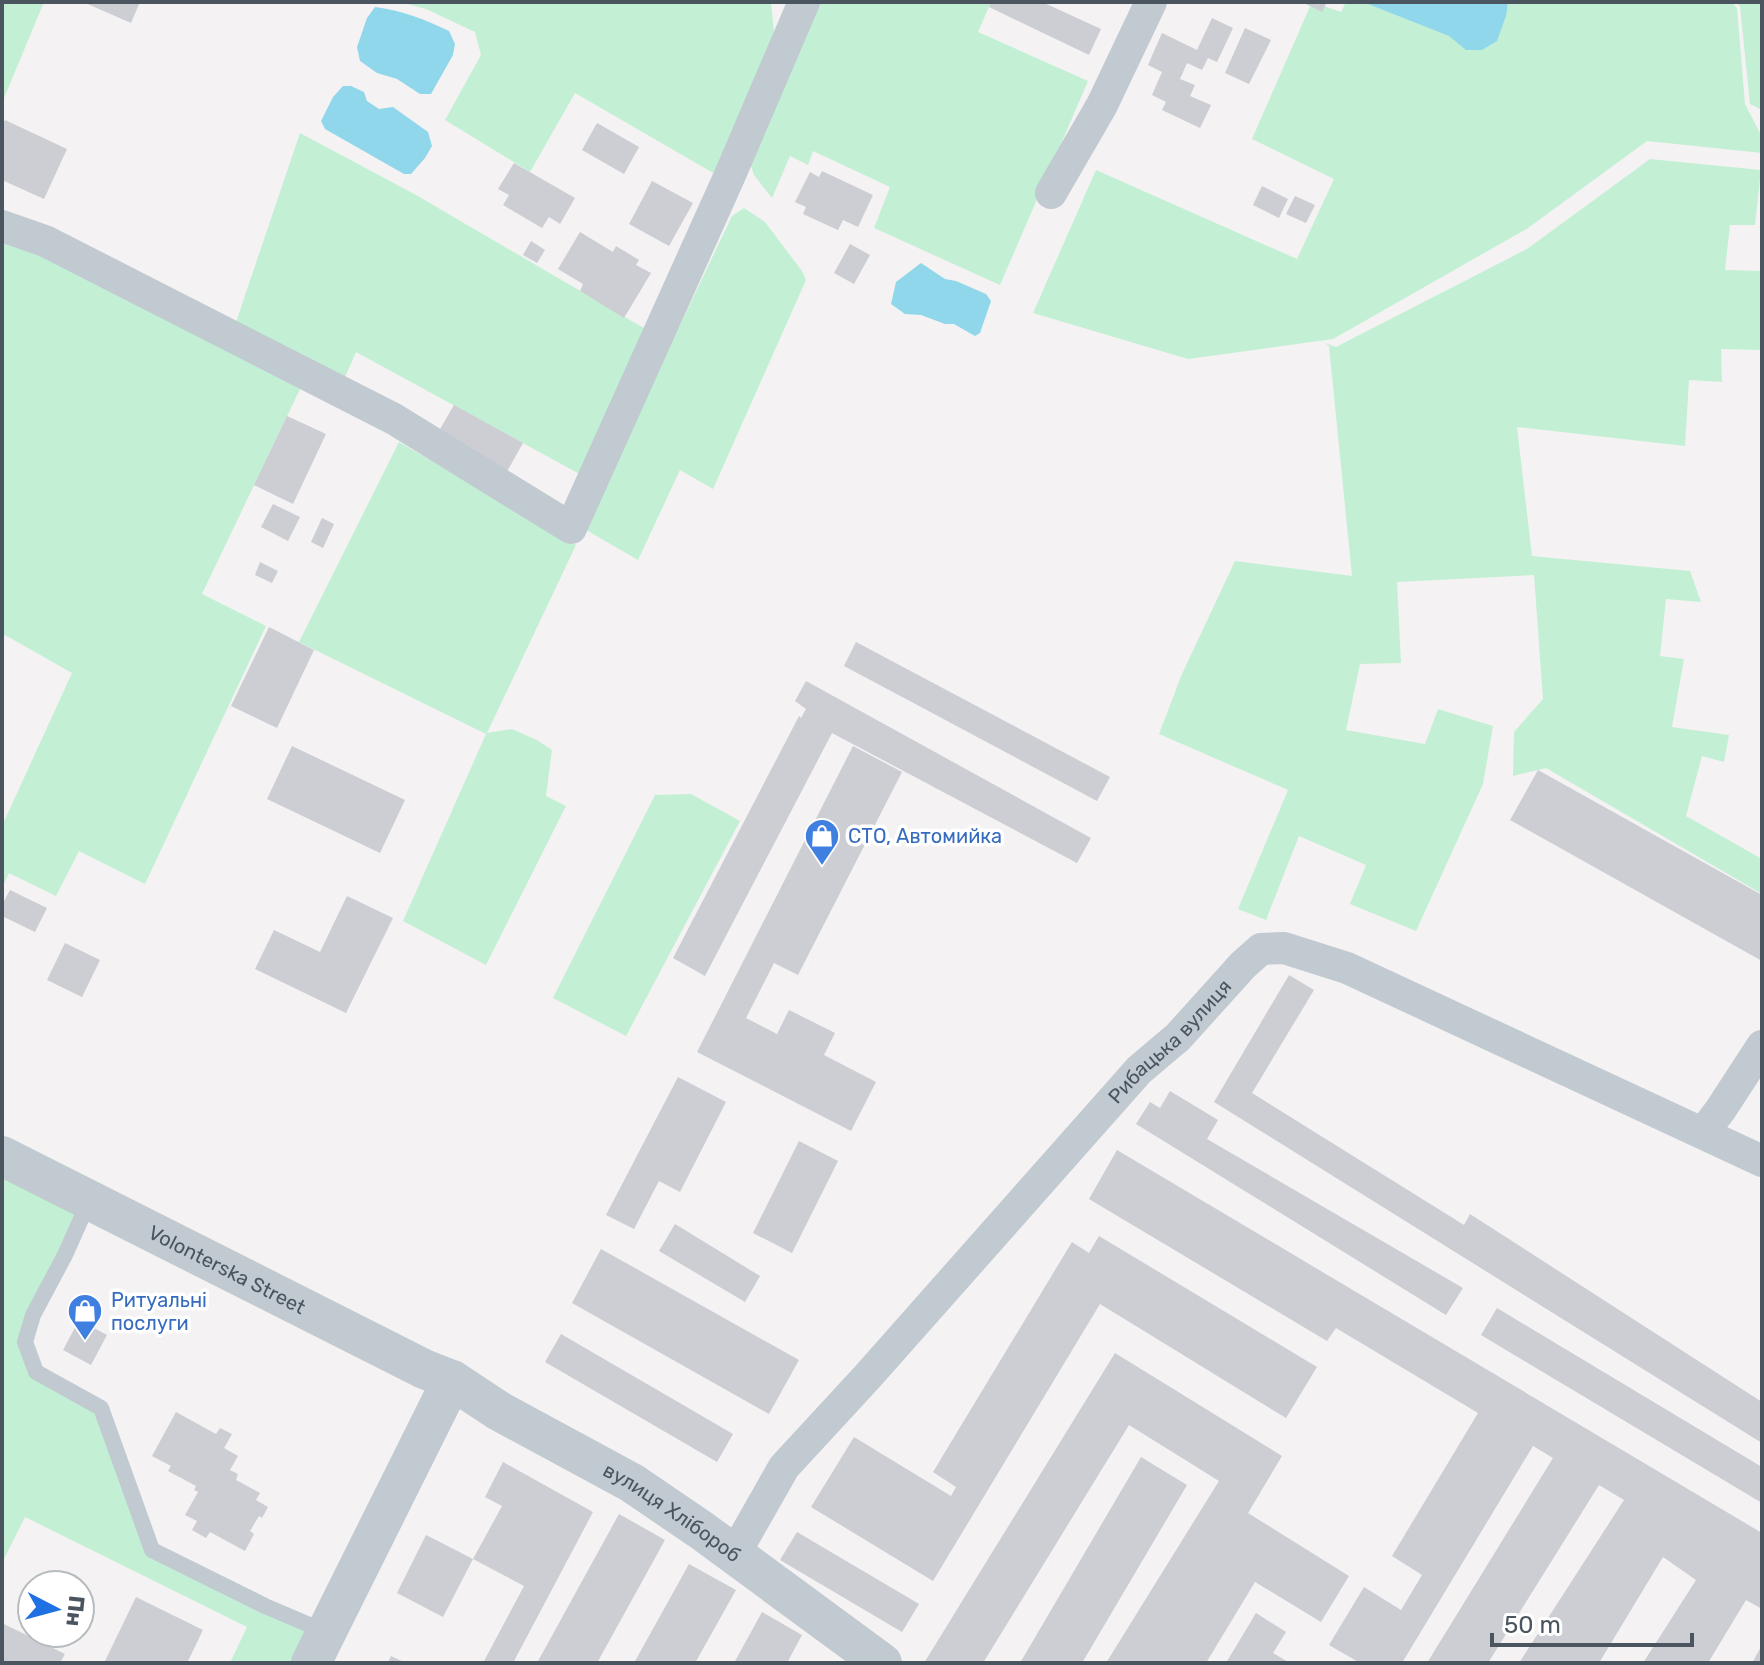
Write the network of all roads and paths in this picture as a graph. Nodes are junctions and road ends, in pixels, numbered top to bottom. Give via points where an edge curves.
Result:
1 (804, 2) edge
2 (1151, 2) edge
3 (1051, 193) dead end
4 (2, 226) edge
5 (1762, 1046) edge
6 (1703, 1133) junction
7 (2, 1156) edge
8 (1762, 1161) edge
9 (89, 1201) junction
10 (452, 1380) junction
11 (734, 1555) junction
12 (318, 1648) edge
13 (882, 1663) edge

1 - 4 street via 571,528 394,419 45,241
2 - 3 street via 1102,105
5 - 6 street
6 - 8 street, Рибацька вулиця
6 - 11 street, Рибацька вулиця via 1347,968 1284,948 1261,949 1178,1037 1139,1070 784,1467
7 - 9 street, Volonterska Street
9 - 10 street, Volonterska Street
9 - 12 lane via 33,1315 25,1342 36,1372 101,1408 152,1550 265,1606
10 - 11 street, вулиця Хлібороб via 632,1483
10 - 12 street
11 - 13 street, вулиця Хлібороб

